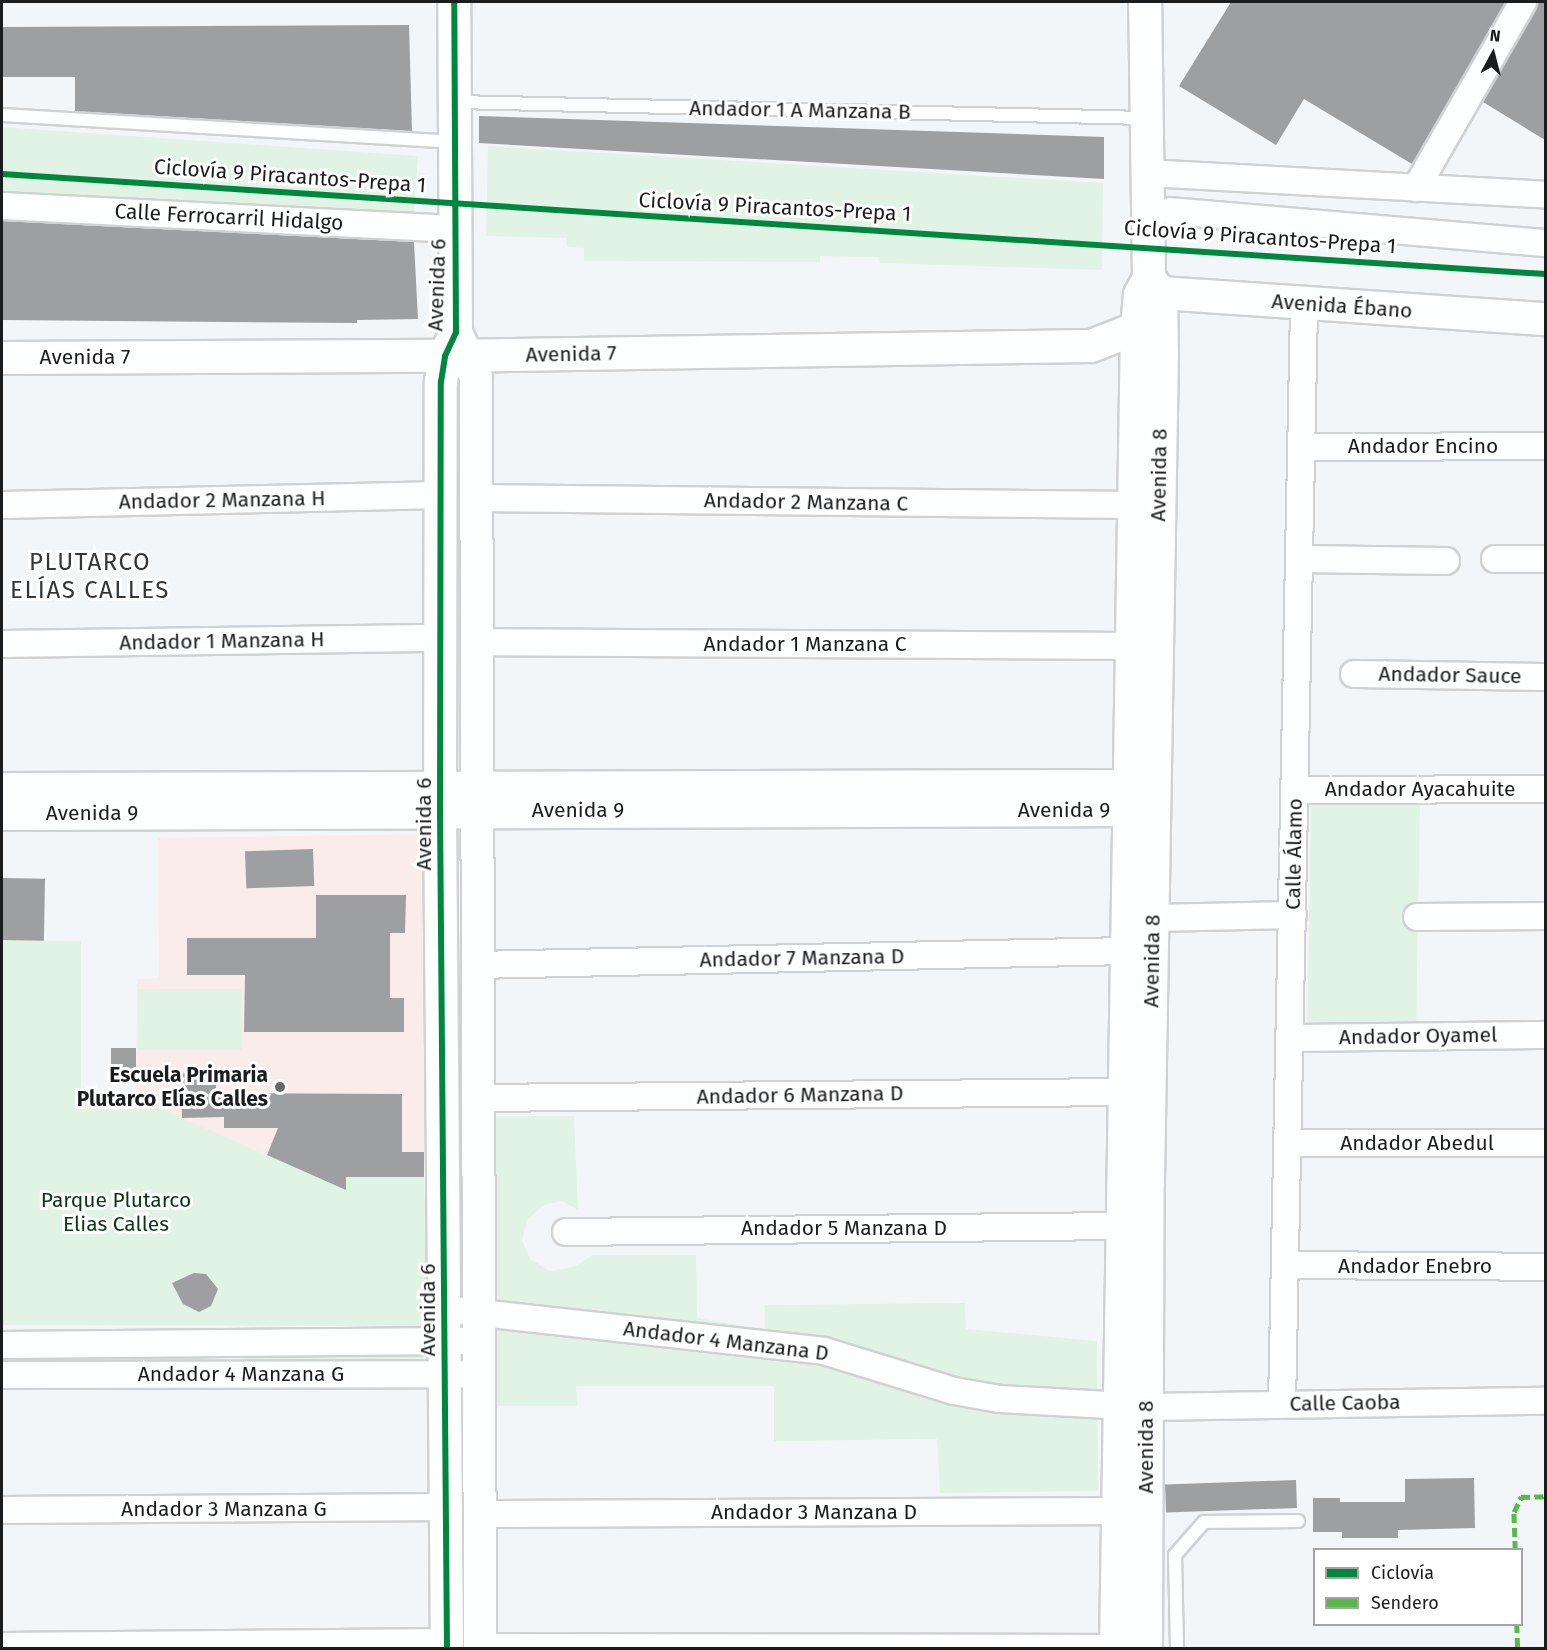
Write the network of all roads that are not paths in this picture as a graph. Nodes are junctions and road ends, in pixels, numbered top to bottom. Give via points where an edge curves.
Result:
1 (454, 2) edge
2 (1145, 2) edge
3 (1523, 2) edge
4 (455, 102) junction
5 (2, 115) edge
6 (1145, 118) junction
7 (455, 142) junction
8 (1146, 173) junction
9 (1416, 188) junction
10 (1545, 195) edge
11 (2, 206) edge
12 (1170, 212) dead end
13 (456, 229) junction
14 (1545, 243) edge
15 (1149, 302) junction
16 (1304, 304) junction
17 (1545, 319) edge
18 (457, 348) junction
19 (2, 358) edge
20 (1545, 446) edge
21 (1300, 447) junction
22 (442, 495) junction
23 (476, 498) junction
24 (2, 505) edge
25 (1136, 505) junction
26 (1299, 559) junction
27 (1495, 559) dead end
28 (1545, 560) edge
29 (1446, 561) dead end
30 (442, 638) junction
31 (477, 642) junction
32 (2, 644) edge
33 (1133, 646) junction
34 (1354, 674) dead end
35 (1545, 676) edge
36 (2, 789) edge
37 (1545, 789) edge
38 (1294, 790) junction
39 (1143, 798) junction
40 (440, 799) junction
41 (475, 799) junction
42 (2, 814) edge
43 (1293, 915) junction
44 (1545, 916) edge
45 (1417, 917) dead end
46 (1153, 918) junction
47 (1129, 951) junction
48 (475, 965) junction
49 (1545, 1035) edge
50 (1290, 1038) junction
51 (1124, 1092) junction
52 (476, 1098) junction
53 (1288, 1143) junction
54 (1545, 1143) edge
55 (1122, 1226) junction
56 (566, 1232) dead end
57 (1285, 1265) junction
58 (1545, 1267) edge
59 (445, 1309) junction
60 (481, 1327) junction
61 (445, 1342) junction
62 (229, 1343) junction
63 (10, 1345) edge
64 (229, 1374) junction
65 (446, 1374) junction
66 (481, 1374) junction
67 (10, 1375) edge
68 (1545, 1401) edge
69 (1282, 1404) junction
70 (1132, 1405) junction
71 (446, 1507) junction
72 (2, 1510) edge
73 (1131, 1511) junction
74 (482, 1514) junction
75 (1298, 1521) dead end
76 (447, 1645) edge
77 (2, 1646) edge
78 (480, 1648) edge
79 (1116, 1648) edge
80 (1146, 1648) edge
81 (1177, 1648) edge

1 - 4 street, Avenida 6
2 - 6 street, Avenida 8
3 - 9 street
4 - 6 lane, Andador 1 A Manzana B
4 - 7 street, Avenida 6
5 - 7 lane
6 - 8 street, Avenida 8
7 - 13 street, Avenida 6
8 - 9 street
8 - 15 street, Avenida 8
9 - 10 street
11 - 13 street, Calle Ferrocarril Hidalgo
12 - 14 street
13 - 18 street, Avenida 6
15 - 16 street, Avenida Ébano
15 - 18 street, Avenida 7 via 1091,346
15 - 25 street, Avenida 8
15 - 39 street, Avenida 8
16 - 17 street, Avenida Ébano
16 - 21 street, Calle Álamo
18 - 19 street, Avenida 7
18 - 22 street, Avenida 6 via 441,382
18 - 23 street, Avenida 6 via 476,377
20 - 21 street, Andador Encino
21 - 26 street, Calle Álamo
22 - 24 street, Andador 2 Manzana H
22 - 30 street, Avenida 6
23 - 25 street, Andador 2 Manzana C
23 - 31 street, Avenida 6
25 - 33 street, Avenida 8
26 - 29 street
26 - 38 street, Calle Álamo
27 - 28 street
30 - 32 street, Andador 1 Manzana H
30 - 40 street, Avenida 6
31 - 33 street, Andador 1 Manzana C
31 - 41 street, Avenida 6
33 - 39 street, Avenida 8
34 - 35 street, Andador Sauce
36 - 40 street, Avenida 9
37 - 38 street, Andador Ayacahuite
38 - 43 street, Calle Álamo
39 - 41 street, Avenida 9
39 - 46 street, Avenida 8
39 - 47 street, Avenida 8
40 - 41 street, Avenida 9
40 - 42 street, Avenida 9
40 - 59 street, Avenida 6
41 - 48 street, Avenida 6
43 - 46 street
43 - 50 street, Calle Álamo
44 - 45 street
46 - 70 street, Avenida 8
47 - 48 street, Andador 7 Manzana D
47 - 51 street, Avenida 8
48 - 52 street, Avenida 6
49 - 50 street, Andador Oyamel
50 - 53 street, Calle Álamo
51 - 52 street, Andador 6 Manzana D
51 - 55 street, Avenida 8
52 - 60 street, Avenida 6
53 - 54 street, Andador Abedul
53 - 57 street, Calle Álamo
55 - 56 street, Andador 5 Manzana D
55 - 70 street, Avenida 8
57 - 58 street, Andador Enebro
57 - 69 street, Calle Álamo
59 - 60 street, Andador 4 Manzana D
59 - 61 street, Avenida 6
60 - 61 street, Andador 4 Manzana G
60 - 66 street, Avenida 6
60 - 70 street, Andador 4 Manzana D via 824,1351 954,1391 1000,1399
61 - 62 street, Andador 4 Manzana G
61 - 65 street, Avenida 6
62 - 63 street, Andador 4 Manzana G
62 - 64 street
63 - 67 street
64 - 65 street, Andador 4 Manzana G
64 - 67 street, Andador 4 Manzana G
65 - 66 street, Andador 4 Manzana G
65 - 71 street, Avenida 6
66 - 74 street, Avenida 6
68 - 69 street, Calle Caoba
69 - 70 street, Calle Caoba
70 - 73 street, Avenida 8
71 - 72 street, Andador 3 Manzana G
71 - 76 street, Avenida 6
73 - 74 street, Andador 3 Manzana D
73 - 79 street, Avenida 8
73 - 80 street, Avenida 8
74 - 78 street, Avenida 6
75 - 81 lane via 1204,1522 1175,1555
76 - 77 street
78 - 79 street

